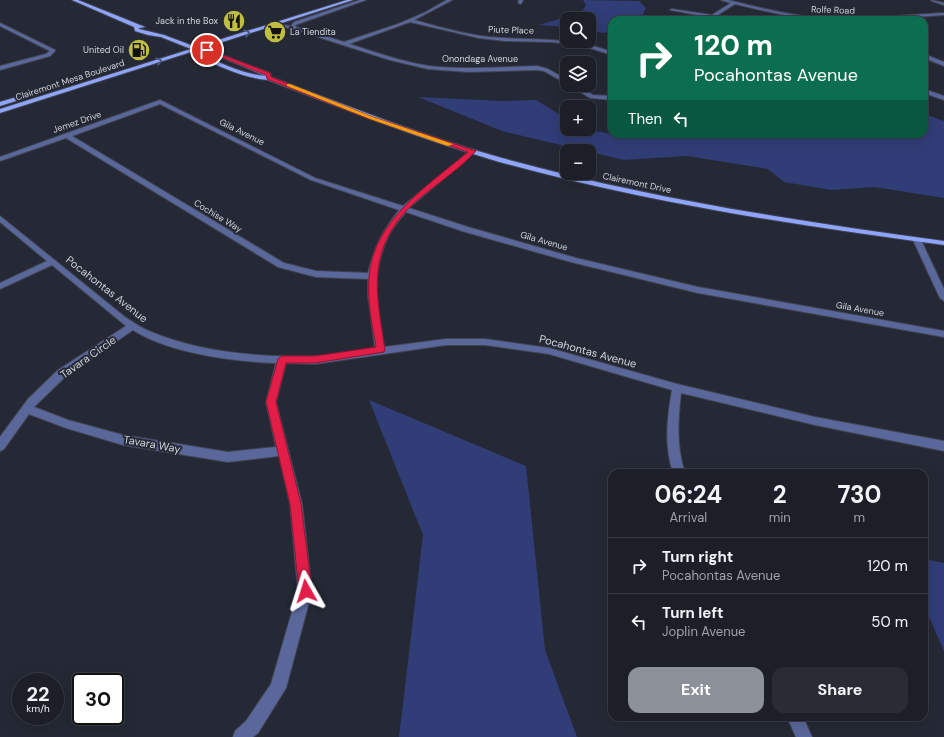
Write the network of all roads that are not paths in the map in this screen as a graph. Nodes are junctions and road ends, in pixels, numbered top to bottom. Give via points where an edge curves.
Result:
1 (74, 0) edge
2 (336, 0) edge
3 (351, 0) edge
4 (364, 0) edge
5 (450, 0) edge
6 (723, 0) edge
7 (933, 0) edge
8 (734, 3) junction
9 (944, 4) edge
10 (672, 10) dead end
11 (944, 14) edge
12 (700, 16) edge
13 (712, 16) edge
14 (796, 16) edge
15 (913, 16) edge
16 (409, 20) junction
17 (0, 24) edge
18 (275, 25) junction
19 (136, 26) junction
20 (147, 27) dead end
21 (294, 28) junction
22 (154, 30) dead end
23 (162, 36) junction
24 (346, 43) junction
25 (188, 46) junction
26 (196, 49) junction
27 (608, 53) edge
28 (928, 58) edge
29 (944, 64) edge
30 (0, 68) edge
31 (560, 78) edge
32 (52, 88) dead end
33 (44, 90) dead end
34 (584, 92) edge
35 (928, 92) edge
36 (608, 98) edge
37 (944, 98) edge
38 (160, 102) joint
39 (0, 104) edge
40 (0, 111) edge
41 (66, 135) junction
42 (473, 151) junction
43 (0, 159) edge
44 (404, 209) junction
45 (0, 218) edge
46 (917, 240) junction
47 (944, 244) edge
48 (52, 262) junction
49 (372, 276) junction
50 (0, 286) edge
51 (944, 298) edge
52 (133, 326) junction
53 (944, 334) edge
54 (380, 350) junction
55 (282, 359) junction
56 (677, 388) junction
57 (27, 409) junction
58 (0, 446) edge
59 (944, 446) edge
60 (282, 451) junction
61 (677, 469) edge
62 (797, 721) edge
63 (241, 737) edge
64 (804, 737) edge

1 - 19 main road, Clairemont Drive
2 - 25 main road, Clairemont Mesa Boulevard
3 - 18 main road, Clairemont Mesa Boulevard
4 - 21 street via 296,23 293,25
5 - 16 street
6 - 8 street, Rolfe Road
7 - 9 street
8 - 13 street
8 - 14 street, Rolfe Road
10 - 12 street
11 - 15 street, Rolfe Road
16 - 24 street
16 - 27 street, Piute Place via 461,34 491,38 554,40 577,43
17 - 30 street via 53,51 48,55
18 - 21 street, Onondaga Avenue
26 -> 18 main road, Clairemont Mesa Boulevard
19 - 20 main road, Clairemont Drive
19 - 23 main road, Clairemont Drive via 137,30
21 - 24 street, Onondaga Avenue
22 - 23 main road, Clairemont Drive
23 - 25 main road, Clairemont Drive
24 - 31 street, Onondaga Avenue via 415,65 455,70 537,68
25 - 26 main road, Clairemont Drive
25 - 32 main road, Clairemont Mesa Boulevard
40 -> 26 main road, Clairemont Mesa Boulevard
26 - 42 main road, Clairemont Drive via 197,54 248,75 269,78 372,118
28 - 29 street
33 - 39 main road, Clairemont Mesa Boulevard
34 - 36 street via 592,97
35 - 37 street
38 - 41 street, Jemez Drive
38 - 44 street, Gila Avenue via 313,179
41 - 43 street, Jemez Drive
41 - 49 street, Cochise Way via 281,265 316,274
42 - 44 street
42 - 46 main road, Clairemont Drive via 607,187 702,206
44 - 49 street via 386,233
44 - 53 street, Gila Avenue via 567,258 698,290
45 - 48 street, Pocahontas Avenue
46 - 47 main road, Clairemont Drive
46 - 51 street
48 - 50 street
48 - 52 street, Pocahontas Avenue
49 - 54 street via 372,295
52 - 55 street, Pocahontas Avenue via 173,344 220,354
52 - 57 street, Tavara Circle via 62,373
54 - 55 street, Pocahontas Avenue via 315,360
54 - 56 street, Pocahontas Avenue via 446,342 485,342 549,351
55 - 60 street via 271,402
56 - 59 street, Pocahontas Avenue via 816,421
56 - 61 street via 671,428
57 - 58 street, Tavara Circle
57 - 60 street, Tavara Way via 66,424 122,440 228,457
60 - 63 street via 296,504 306,591 278,688 252,727
62 - 64 street

